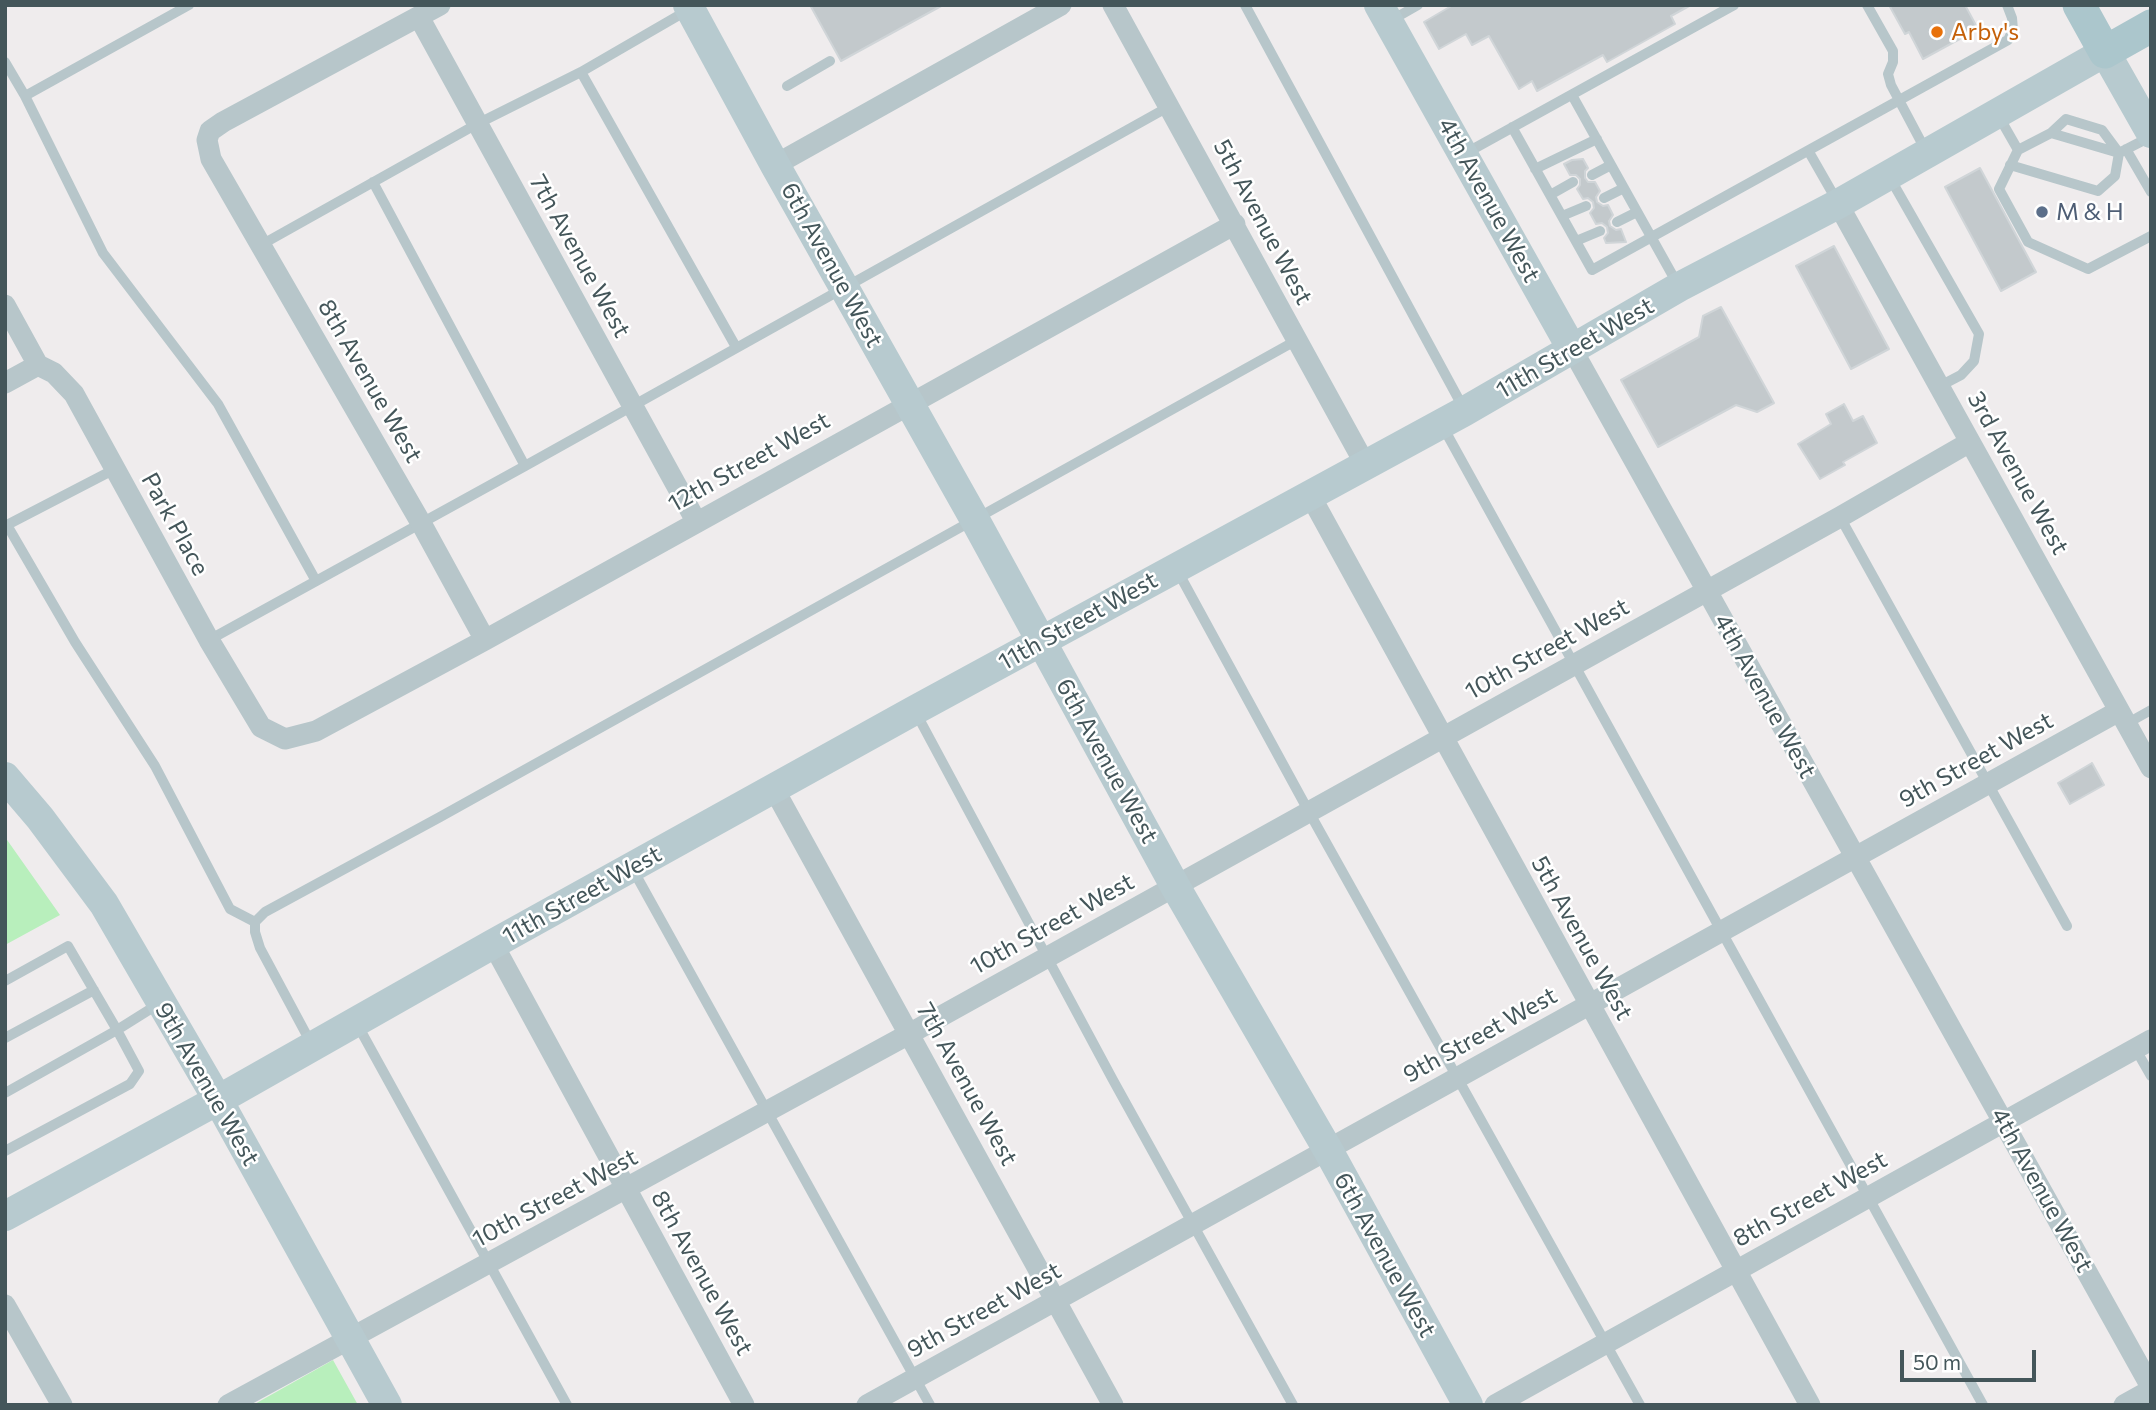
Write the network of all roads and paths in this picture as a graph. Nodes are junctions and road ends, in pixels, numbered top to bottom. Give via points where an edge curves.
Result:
1 (189, 5) edge
2 (440, 5) edge
3 (1061, 5) edge
4 (1113, 5) edge
5 (1245, 5) edge
6 (1418, 5) edge
7 (1734, 5) edge
8 (1867, 5) edge
9 (2007, 5) edge
10 (2079, 5) edge
11 (689, 7) edge
12 (1383, 13) edge
13 (419, 17) junction
14 (2151, 26) edge
15 (2105, 52) junction
16 (830, 61) dead end
17 (5, 62) edge
18 (581, 72) junction
19 (788, 86) dead end
20 (1572, 95) junction
21 (25, 96) junction
22 (1898, 102) junction
23 (1170, 106) junction
24 (1997, 114) junction
25 (477, 124) junction
26 (1512, 127) junction
27 (2051, 133) junction
28 (2151, 135) edge
29 (1597, 139) junction
30 (2018, 150) junction
31 (2122, 151) junction
32 (1809, 152) junction
33 (1927, 153) junction
34 (1463, 155) junction
35 (775, 165) junction
36 (1611, 165) junction
37 (2010, 165) junction
38 (1535, 169) junction
39 (1592, 175) dead end
40 (1889, 176) junction
41 (373, 182) junction
42 (1573, 182) dead end
43 (1624, 188) junction
44 (2151, 192) edge
45 (1550, 195) junction
46 (1604, 198) dead end
47 (1838, 204) junction
48 (1586, 206) dead end
49 (1637, 212) junction
50 (1562, 216) junction
51 (1617, 222) dead end
52 (1235, 224) junction
53 (1600, 231) dead end
54 (2151, 236) edge
55 (1652, 237) junction
56 (1576, 241) junction
57 (261, 245) junction
58 (844, 287) junction
59 (1679, 287) junction
60 (5, 305) edge
61 (1297, 340) junction
62 (736, 347) junction
63 (1572, 349) junction
64 (38, 365) junction
65 (5, 383) edge
66 (1940, 386) junction
67 (909, 403) junction
68 (633, 406) junction
69 (1453, 417) junction
70 (1970, 442) junction
71 (1365, 464) junction
72 (525, 466) junction
73 (115, 470) junction
74 (1310, 495) junction
75 (1840, 517) junction
76 (975, 520) junction
77 (696, 521) junction
78 (421, 523) junction
79 (6, 525) edge
80 (1175, 567) junction
81 (316, 581) junction
82 (1707, 591) junction
83 (209, 640) junction
84 (485, 640) junction
85 (1041, 642) junction
86 (1574, 665) junction
87 (915, 710) junction
88 (2151, 710) edge
89 (2122, 717) junction
90 (1443, 738) junction
91 (285, 739) joint
92 (2151, 768) edge
93 (5, 777) edge
94 (1988, 785) junction
95 (774, 789) junction
96 (1309, 812) junction
97 (1855, 857) junction
98 (632, 867) junction
99 (1175, 886) junction
100 (255, 922) junction
101 (2067, 926) dead end
102 (1721, 931) junction
103 (493, 944) junction
104 (1046, 957) junction
105 (5, 981) edge
106 (94, 990) junction
107 (160, 1003) junction
108 (1589, 1005) junction
109 (356, 1023) junction
110 (117, 1030) junction
111 (909, 1034) junction
112 (5, 1038) edge
113 (2143, 1044) edge
114 (313, 1047) junction
115 (2151, 1076) edge
116 (1458, 1078) junction
117 (5, 1093) edge
118 (218, 1100) junction
119 (768, 1111) junction
120 (2004, 1121) junction
121 (1328, 1150) junction
122 (5, 1151) edge
123 (626, 1189) junction
124 (1868, 1197) junction
125 (5, 1216) edge
126 (1194, 1224) junction
127 (489, 1264) junction
128 (1735, 1271) junction
129 (1056, 1300) junction
130 (5, 1305) edge
131 (351, 1338) junction
132 (1606, 1343) junction
133 (915, 1378) junction
134 (2151, 1389) edge
135 (62, 1405) edge
136 (228, 1405) edge
137 (387, 1405) edge
138 (567, 1405) edge
139 (744, 1405) edge
140 (867, 1405) edge
141 (930, 1405) edge
142 (1113, 1405) edge
143 (1293, 1405) edge
144 (1468, 1405) edge
145 (1495, 1405) edge
146 (1640, 1405) edge
147 (1810, 1405) edge
148 (1983, 1405) edge
149 (2124, 1405) edge

1 - 21 lane
2 - 13 street
3 - 35 street
4 - 23 street, 5th Avenue West
5 - 69 lane
6 - 12 lane
7 - 20 lane
8 - 22 lane via 1893,51 1888,75
9 - 22 lane via 2013,30 2008,40
10 - 15 main road
11 - 18 lane
11 - 35 street, 6th Avenue West
12 - 34 street, 4th Avenue West
13 - 25 street, 7th Avenue West
13 - 57 street, 8th Avenue West via 210,131 208,149
14 - 15 main road, 11th Street West
15 - 24 street, 11th Street West
15 - 28 street
16 - 19 lane
17 - 21 lane
18 - 25 lane
18 - 62 lane
20 - 26 lane
20 - 29 lane
21 - 81 lane via 103,253 218,404
22 - 32 lane
22 - 33 lane
23 - 52 street, 5th Avenue West
23 - 58 lane
24 - 30 lane
24 - 33 street, 11th Street West
25 - 41 lane
25 - 68 street, 7th Avenue West
26 - 34 lane
26 - 38 lane
27 - 30 lane
27 - 31 lane
27 - 31 lane via 2066,118 2102,130
28 - 31 lane
29 - 36 lane
29 - 38 lane
30 - 37 lane
31 - 37 lane via 2115,176 2098,191
31 - 44 lane
32 - 47 lane
32 - 55 lane
33 - 40 street, 11th Street West
34 - 63 street, 4th Avenue West
35 - 58 street, 6th Avenue West
36 - 39 lane
36 - 43 lane
37 - 54 lane via 1999,189 2028,242 2088,269
38 - 45 lane
40 - 47 street, 11th Street West
40 - 66 lane via 1979,334 1974,361 1961,375
41 - 57 lane
41 - 72 lane
42 - 45 lane
43 - 46 lane
43 - 49 lane
45 - 50 lane
47 - 59 street, 11th Street West
47 - 66 street, 3rd Avenue West
48 - 50 lane
49 - 51 lane
49 - 55 lane
50 - 56 lane
52 - 61 street, 5th Avenue West
52 - 67 street, 12th Street West
53 - 56 lane
55 - 56 lane via 1592,270
55 - 59 lane
57 - 78 street, 8th Avenue West
58 - 62 lane
58 - 67 street, 6th Avenue West
59 - 63 street, 11th Street West
60 - 64 street
61 - 71 street, 5th Avenue West
61 - 76 lane
62 - 68 lane
63 - 69 street, 11th Street West
63 - 82 street, 4th Avenue West
64 - 65 street
64 - 73 street, Park Place via 54,373 74,394
66 - 70 street, 3rd Avenue West
67 - 76 street, 6th Avenue West
67 - 77 street, 12th Street West
68 - 72 lane
68 - 77 street, 7th Avenue West
69 - 71 street, 11th Street West
69 - 86 lane
70 - 75 street, 10th Street West
70 - 89 street, 3rd Avenue West
71 - 74 street, 11th Street West
72 - 78 lane
73 - 79 lane
73 - 83 street, Park Place
74 - 80 street, 11th Street West
74 - 90 street, 5th Avenue West
75 - 82 street, 10th Street West
75 - 94 lane
76 - 85 street, 6th Avenue West
76 - 100 lane via 265,912
77 - 84 street, 12th Street West
78 - 81 lane
78 - 84 street, 8th Avenue West
79 - 100 lane via 155,766 230,909
80 - 85 street, 11th Street West
80 - 96 lane
81 - 83 lane
82 - 86 street, 10th Street West
82 - 97 street, 4th Avenue West
83 - 91 street, Park Place via 261,727
84 - 91 street, 12th Street West via 316,731
85 - 87 street, 11th Street West
85 - 99 street, 6th Avenue West
86 - 90 street, 10th Street West
86 - 102 lane
87 - 95 street, 11th Street West
87 - 104 lane
88 - 89 lane
89 - 92 street, 3rd Avenue West
89 - 94 street, 9th Street West
90 - 96 street, 10th Street West
90 - 108 street, 5th Avenue West
93 - 107 street, 9th Avenue West via 104,904
94 - 97 street, 9th Street West
94 - 101 lane
95 - 98 street, 11th Street West
95 - 111 street, 7th Avenue West
96 - 99 street, 10th Street West
96 - 116 lane
97 - 102 street, 9th Street West
97 - 120 street, 4th Avenue West
98 - 103 street, 11th Street West
98 - 119 lane
99 - 104 street, 10th Street West
99 - 121 street, 6th Avenue West
100 - 114 lane via 260,948
102 - 108 street, 9th Street West
102 - 124 lane
103 - 109 street, 11th Street West
103 - 123 street, 8th Avenue West
104 - 111 street, 10th Street West
104 - 126 lane
105 - 106 lane via 68,946
106 - 110 lane
106 - 112 lane
107 - 110 lane
107 - 118 street, 9th Avenue West
108 - 116 street, 9th Street West
108 - 128 street, 5th Avenue West
109 - 114 street, 11th Street West
109 - 127 lane
110 - 117 lane
110 - 122 lane via 139,1071 130,1084
111 - 119 street, 10th Street West
111 - 129 street, 7th Avenue West
113 - 115 lane
113 - 120 street, 8th Street West
114 - 118 street, 11th Street West
116 - 121 street, 9th Street West
116 - 132 lane
118 - 125 street, 11th Street West
118 - 131 street, 9th Avenue West
119 - 123 street, 10th Street West
119 - 133 lane
120 - 124 street, 8th Street West
120 - 134 street, 4th Avenue West
121 - 126 street, 9th Street West
121 - 144 street, 6th Avenue West
123 - 127 street, 10th Street West
123 - 139 street, 8th Avenue West
124 - 128 street, 8th Street West
124 - 148 lane
126 - 129 street, 9th Street West
126 - 143 lane
127 - 131 street, 10th Street West
127 - 138 lane
128 - 132 street, 8th Street West
128 - 147 street, 5th Avenue West
129 - 133 street, 9th Street West
129 - 142 street, 7th Avenue West
130 - 135 street
131 - 136 street, 10th Street West
131 - 137 street, 9th Avenue West
132 - 145 street, 8th Street West
132 - 146 lane
133 - 140 street, 9th Street West
133 - 141 lane
134 - 149 street

